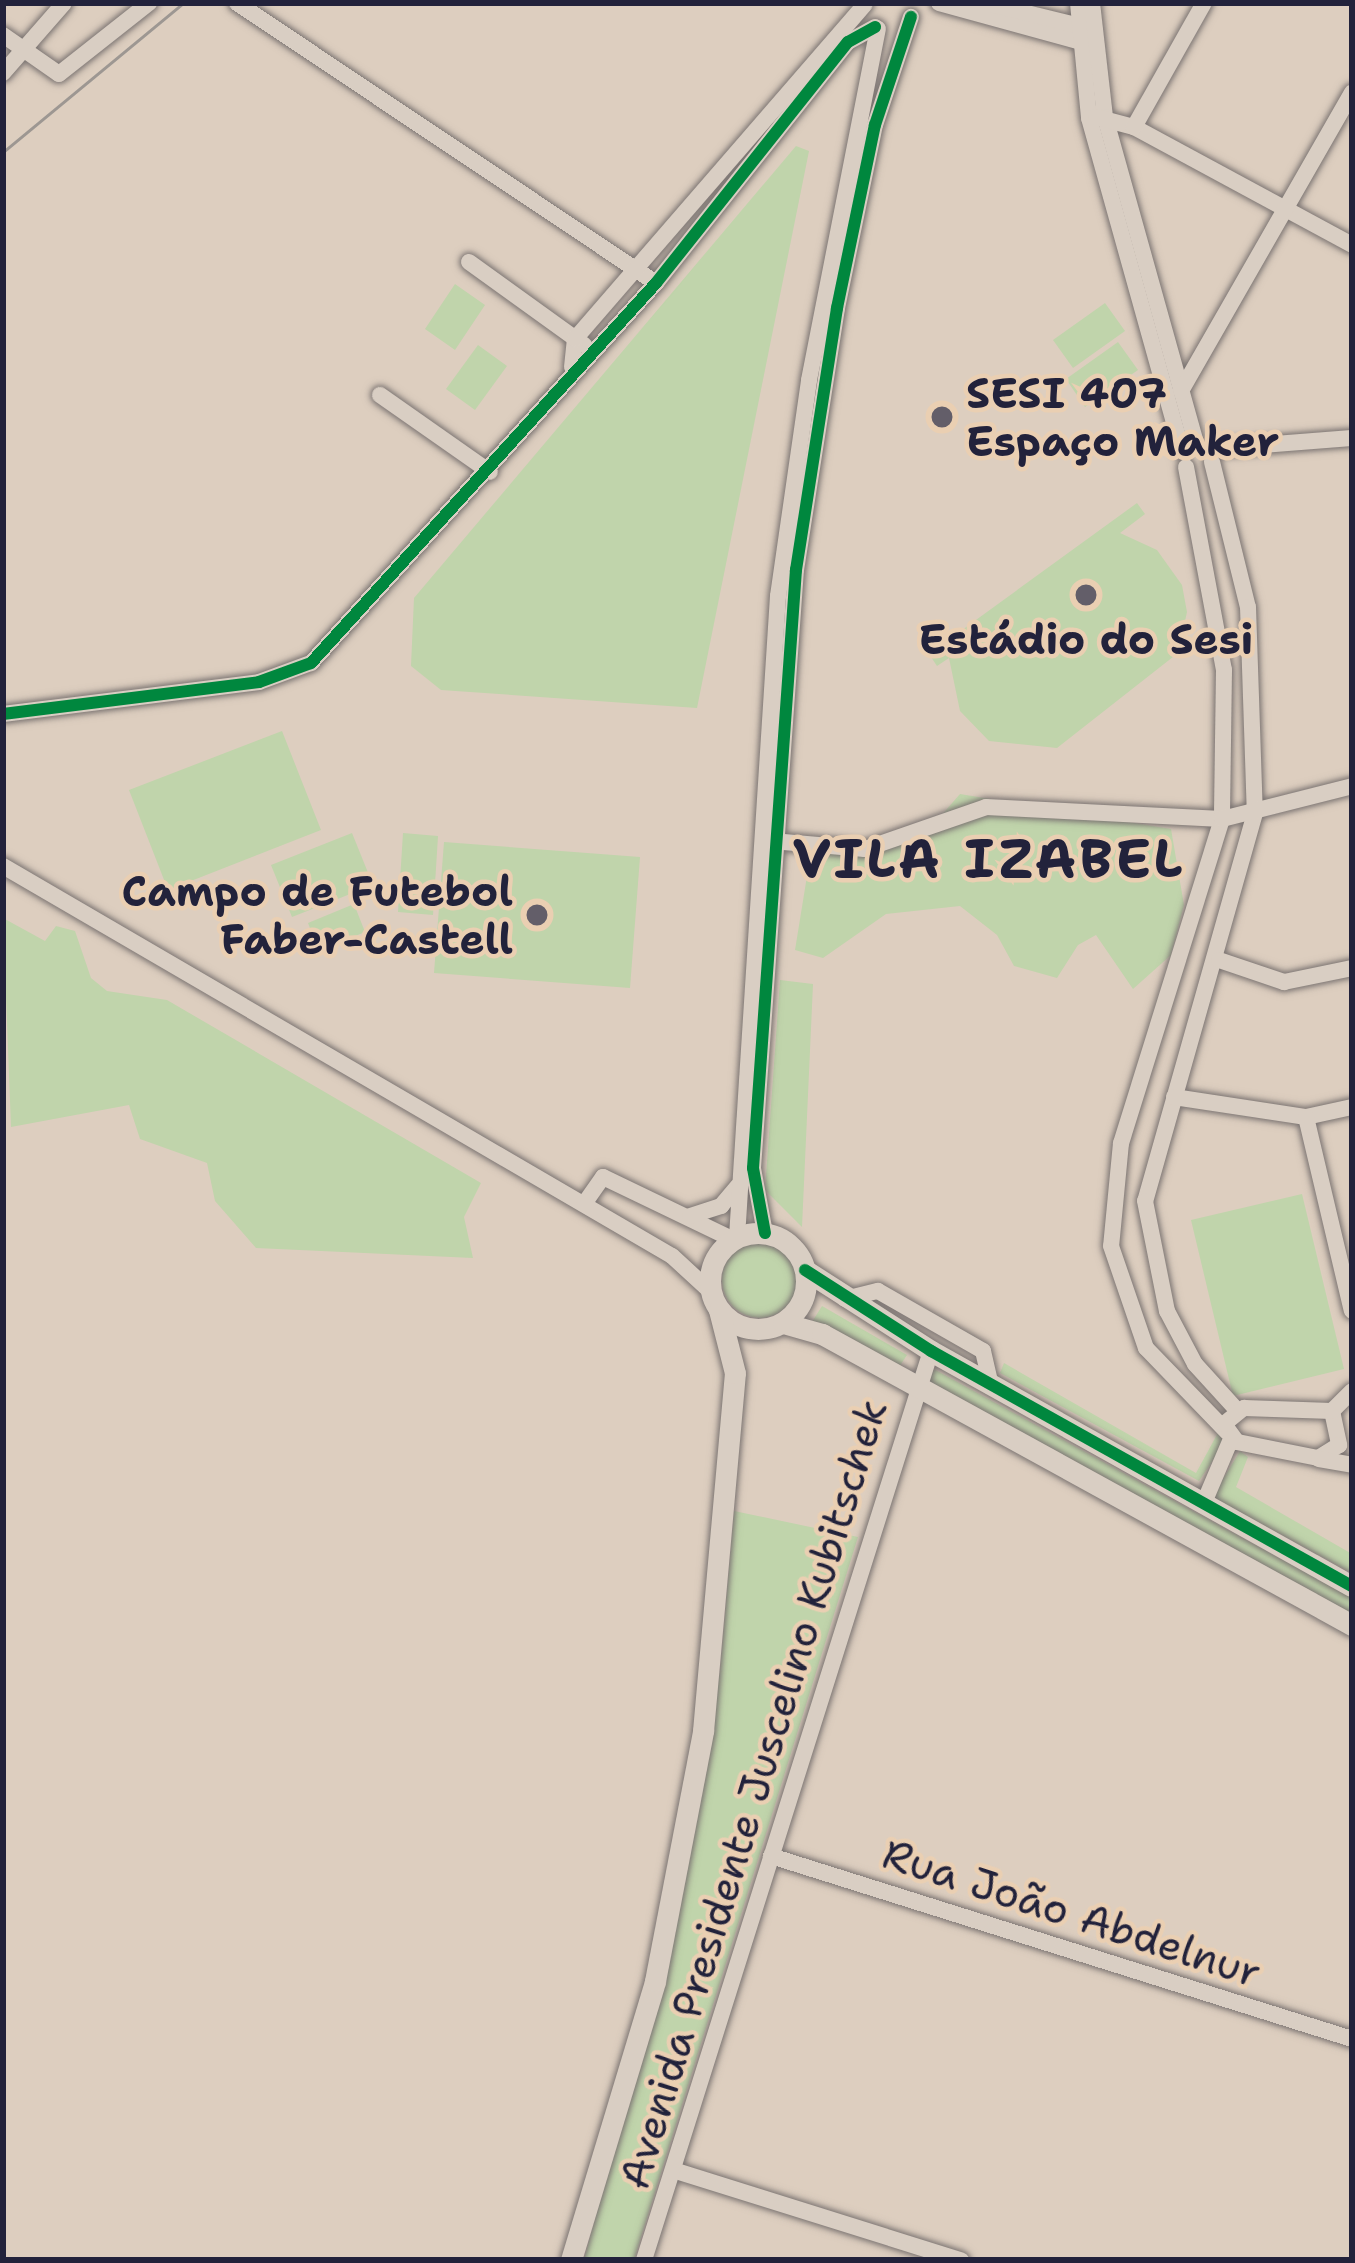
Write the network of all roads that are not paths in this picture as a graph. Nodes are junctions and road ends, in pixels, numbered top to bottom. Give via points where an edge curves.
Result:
1 (64, 3) edge
2 (149, 3) edge
3 (237, 3) edge
4 (939, 3) edge
5 (986, 3) edge
6 (1078, 3) edge
7 (1092, 3) edge
8 (1204, 3) edge
9 (864, 4) edge
10 (914, 10) edge
11 (877, 28) junction
12 (3, 35) edge
13 (1086, 35) junction
14 (21, 51) junction
15 (3, 73) edge
16 (1352, 93) edge
17 (1097, 117) junction
18 (1134, 127) junction
19 (1286, 210) junction
20 (1352, 245) edge
21 (469, 262) dead end
22 (632, 269) junction
23 (656, 283) junction
24 (575, 338) junction
25 (595, 352) junction
26 (572, 367) junction
27 (1180, 391) junction
28 (380, 395) dead end
29 (1352, 438) edge
30 (1197, 454) junction
31 (490, 472) junction
32 (3, 714) edge
33 (1352, 785) edge
34 (1255, 813) junction
35 (1222, 819) junction
36 (772, 841) junction
37 (3, 866) edge
38 (1219, 960) junction
39 (1352, 968) edge
40 (1174, 1097) junction
41 (1352, 1107) edge
42 (1306, 1117) junction
43 (739, 1186) junction
44 (584, 1204) junction
45 (690, 1216) junction
46 (765, 1233) junction
47 (735, 1238) junction
48 (805, 1270) junction
49 (844, 1299) junction
50 (715, 1301) junction
51 (1352, 1310) edge
52 (776, 1326) junction
53 (931, 1351) junction
54 (735, 1372) junction
55 (990, 1382) junction
56 (918, 1386) junction
57 (1352, 1391) edge
58 (1236, 1409) junction
59 (1341, 1419) edge
60 (1229, 1435) junction
61 (1318, 1458) junction
62 (1352, 1465) edge
63 (1146, 1472) junction
64 (1130, 1502) junction
65 (1203, 1505) junction
66 (1186, 1535) junction
67 (1352, 1586) edge
68 (1352, 1625) edge
69 (771, 1856) junction
70 (1352, 2039) edge
71 (674, 2170) junction
72 (571, 2260) edge
73 (644, 2260) edge
74 (961, 2260) edge

1 - 14 street
2 - 14 street via 59,74
3 - 22 street
4 - 13 street
5 - 13 street
6 - 13 street
7 - 13 street
8 - 18 street
9 - 11 street
9 - 22 street
10 - 11 street
10 - 36 street via 875,124 809,468
11 - 23 street via 848,42
11 - 43 street via 809,380 778,596
12 - 14 street
13 - 17 street
14 - 15 street
16 - 19 street
17 - 18 street
17 - 27 street
17 - 30 street
18 - 19 street
19 - 20 street
19 - 27 street
21 - 24 street
22 - 23 street
22 - 24 street
23 - 25 street
24 - 25 street
24 - 26 street
25 - 26 street
26 - 31 street
27 - 30 street
28 - 31 street
29 - 30 street
30 - 34 street via 1248,607
30 - 35 street via 1224,670
31 - 32 street via 295,672
33 - 34 street
34 - 35 street
34 - 38 street
35 - 36 street via 986,807 865,849
35 - 60 street via 1121,1143 1110,1214 1117,1279 1146,1348
36 - 46 street via 753,1168
37 - 44 street
38 - 39 street via 1284,982
38 - 40 street
40 - 42 street
40 - 58 street via 1145,1201 1151,1264 1195,1364
41 - 42 street
42 - 51 street
43 - 45 street via 721,1206
43 - 47 street
44 - 45 street via 603,1177
44 - 50 street via 672,1256
45 - 47 street
46 - 47 main road
46 - 48 main road via 791,1245
47 - 50 main road via 712,1264
48 - 49 main road
48 - 52 main road via 803,1300
49 - 53 main road
49 - 55 street via 878,1291 982,1351
50 - 52 main road via 741,1327
50 - 54 main road
52 - 54 main road
52 - 56 main road
53 - 55 main road
53 - 56 street, Avenida Presidente Juscelino Kubitschek
54 - 72 main road via 703,1731 676,1884 632,2071
55 - 63 main road
56 - 64 main road
56 - 69 street, Avenida Presidente Juscelino Kubitschek
57 - 59 street
58 - 59 street
58 - 60 street
59 - 61 street via 1339,1445
60 - 61 street
60 - 65 street
61 - 62 street
63 - 64 main road
63 - 65 main road
64 - 66 main road
65 - 66 main road
65 - 67 main road
66 - 68 main road
69 - 70 street, Rua João Abdelnur
69 - 71 street, Avenida Presidente Juscelino Kubitschek
71 - 73 street, Avenida Presidente Juscelino Kubitschek
71 - 74 street

